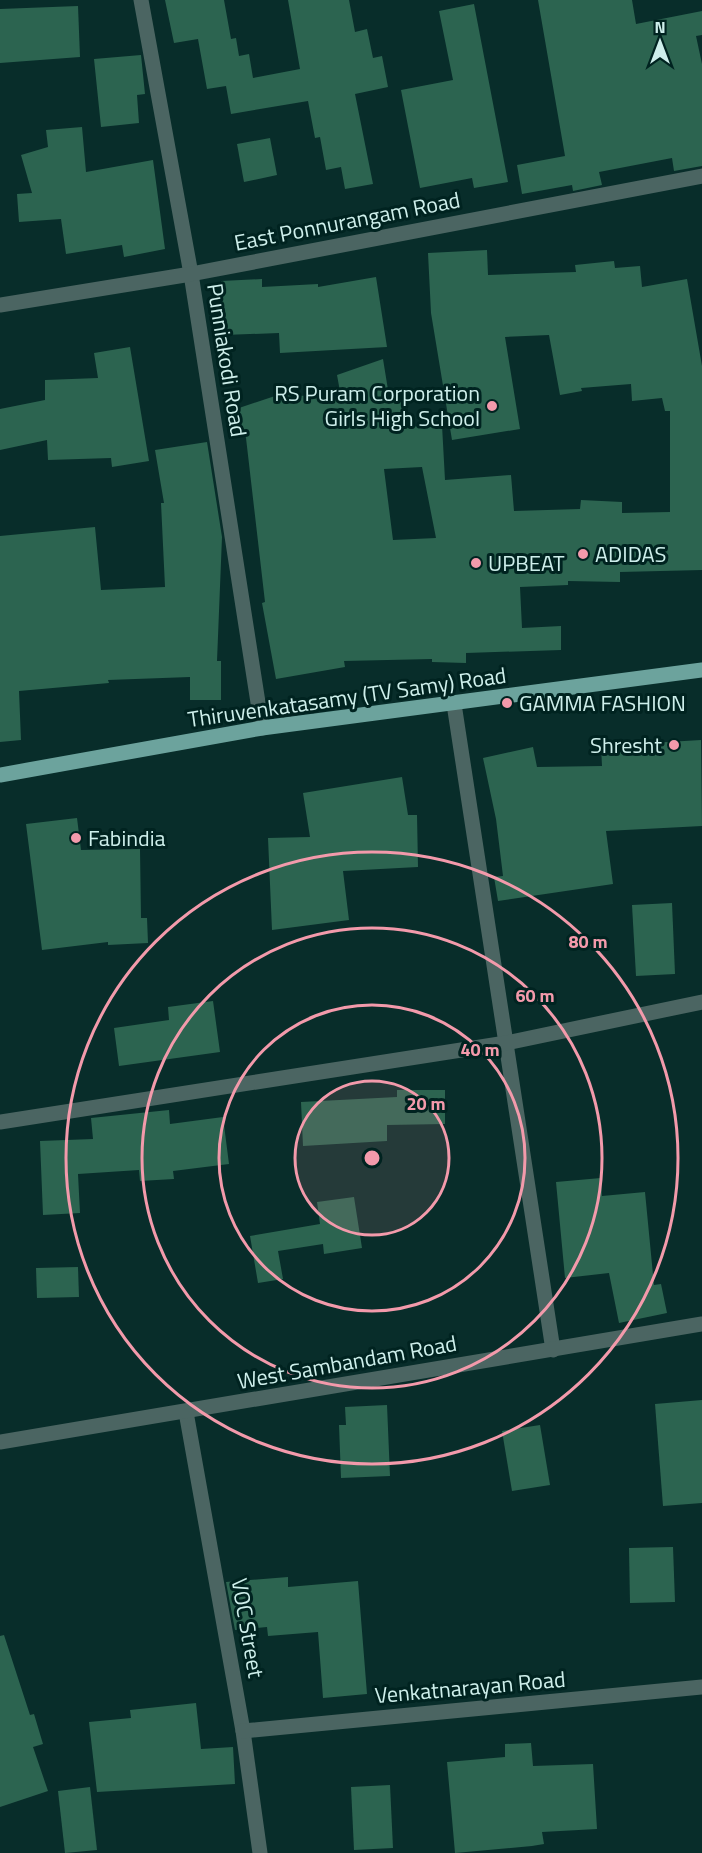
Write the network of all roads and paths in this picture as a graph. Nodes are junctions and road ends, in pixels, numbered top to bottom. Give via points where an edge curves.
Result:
1 (141, 0) edge
2 (702, 176) edge
3 (190, 274) junction
4 (0, 305) edge
5 (702, 670) edge
6 (454, 704) junction
7 (262, 728) junction
8 (0, 775) edge
9 (702, 1002) edge
10 (506, 1043) junction
11 (0, 1122) edge
12 (702, 1324) edge
13 (553, 1350) junction
14 (186, 1412) junction
15 (0, 1442) edge
16 (702, 1687) edge
17 (243, 1731) junction
18 (260, 1853) edge

1 - 3 street, Punniakodi Road
2 - 3 street, East Ponnurangam Road
3 - 4 street, East Ponnurangam Road
3 - 7 street, Punniakodi Road
5 - 6 main road, Thiruvenkatasamy (TV Samy) Road
6 - 7 main road, Thiruvenkatasamy (TV Samy) Road
6 - 10 street
7 - 8 main road, Thiruvenkatasamy (TV Samy) Road
9 - 10 street
10 - 11 street
10 - 13 street
12 - 13 street, West Sambandam Road
13 - 14 street, West Sambandam Road
14 - 15 street, West Sambandam Road
14 - 17 street, VOC Street
16 - 17 street, Venkatnarayan Road
17 - 18 street, VOC Street

